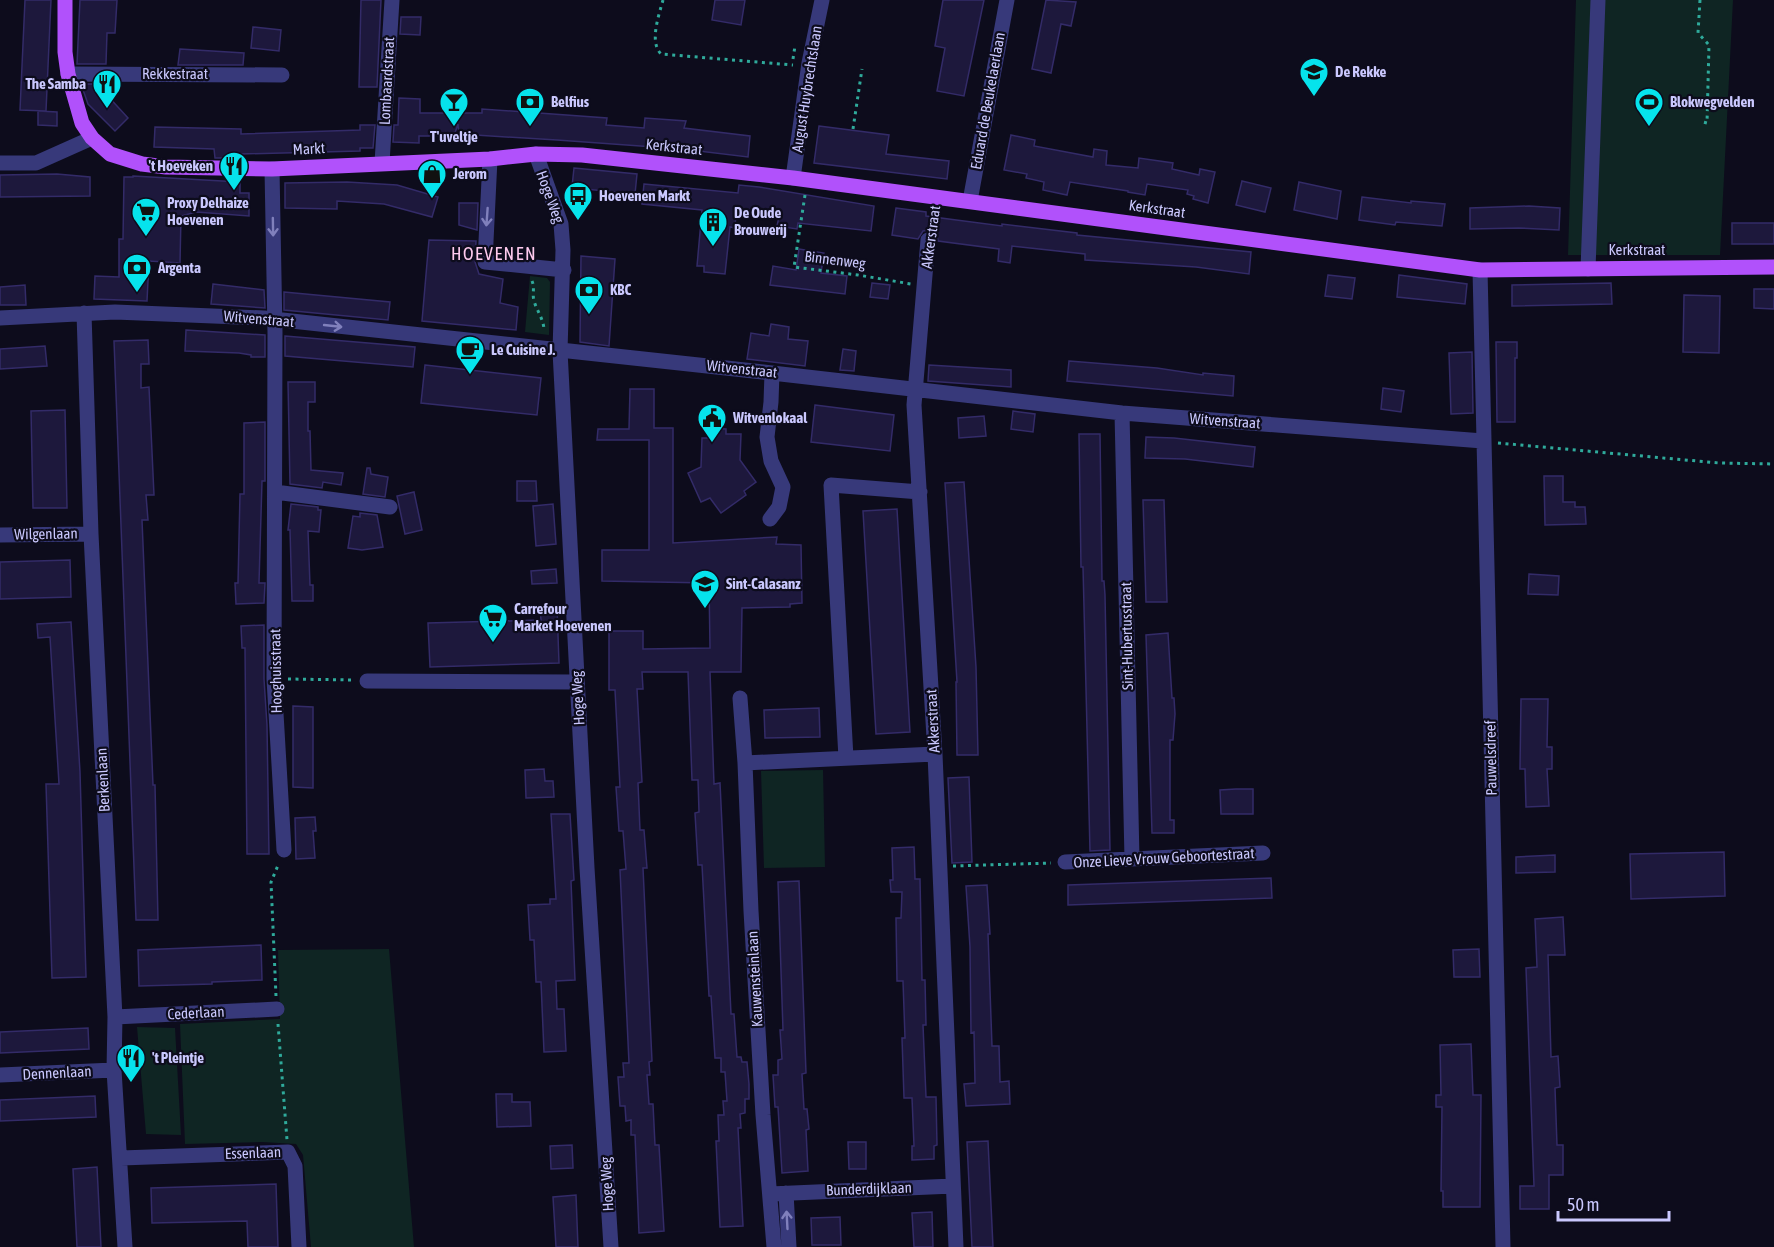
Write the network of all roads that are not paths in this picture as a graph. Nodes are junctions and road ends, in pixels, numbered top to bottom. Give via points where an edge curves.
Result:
1 (65, 0) edge
2 (392, 0) edge
3 (822, 0) edge
4 (1007, 0) edge
5 (1598, 0) edge
6 (68, 74) junction
7 (282, 75) dead end
8 (92, 138) junction
9 (536, 154) junction
10 (490, 159) junction
11 (0, 163) edge
12 (382, 163) junction
13 (272, 169) junction
14 (801, 179) junction
15 (970, 201) junction
16 (928, 240) road end
17 (1774, 267) edge
18 (1588, 268) junction
19 (564, 270) junction
20 (1480, 270) junction
21 (84, 314) junction
22 (0, 318) edge
23 (275, 320) junction
24 (560, 351) junction
25 (772, 373) junction
26 (915, 390) junction
27 (1122, 413) junction
28 (1483, 441) junction
29 (275, 492) junction
30 (920, 492) junction
31 (390, 507) dead end
32 (770, 519) dead end
33 (91, 534) junction
34 (0, 535) edge
35 (367, 681) road end
36 (577, 682) junction
37 (740, 698) dead end
38 (935, 754) junction
39 (846, 758) junction
40 (745, 764) junction
41 (284, 850) road end
42 (1263, 853) dead end
43 (1132, 859) junction
44 (1065, 862) road end
45 (277, 1009) road end
46 (115, 1017) junction
47 (114, 1070) junction
48 (0, 1075) edge
49 (121, 1158) junction
50 (953, 1186) junction
51 (786, 1193) junction
52 (770, 1194) junction
53 (125, 1247) edge
54 (299, 1247) edge
55 (610, 1247) edge
56 (774, 1247) edge
57 (789, 1247) edge
58 (956, 1247) edge
59 (1503, 1247) edge

1 - 6 main road
2 - 12 street, Lombaardstraat
3 - 14 street, August Huybrechtslaan via 809,63
4 - 15 street, Eduard de Beukelaerlaan
5 - 18 street
6 - 7 street, Rekkestraat
6 - 8 main road via 82,123
8 - 11 street via 36,163
8 - 13 main road, Markt via 110,154 142,164
9 - 10 main road, Markt
9 - 14 main road, Kerkstraat via 582,155
9 - 19 street, Hoge Weg via 561,225
10 - 12 main road, Markt
10 -> 19 street via 485,262
12 - 13 main road, Markt
13 -> 23 street, Hooghuisstraat
14 - 15 main road, Kerkstraat
15 - 20 main road, Kerkstraat
16 - 26 street, Akkerstraat
17 - 18 main road, Kerkstraat
18 - 20 main road, Kerkstraat
19 - 24 street, Hoge Weg
20 - 28 street, Pauwelsdreef
21 - 22 street, Witvenstraat
21 - 23 street, Witvenstraat via 162,313
21 - 33 street, Berkenlaan
23 -> 24 street, Witvenstraat
23 - 29 street, Hooghuisstraat
24 - 25 street, Witvenstraat
24 - 36 street, Hoge Weg
25 - 26 street, Witvenstraat
25 - 32 street via 767,437 771,460 783,487 779,507
26 - 27 street, Witvenstraat
26 - 30 street, Akkerstraat
27 - 28 street, Witvenstraat
27 - 43 street, Sint-Hubertusstraat
28 - 59 street, Pauwelsdreef
29 - 31 street
29 - 41 street, Hooghuisstraat via 274,679
30 - 38 street, Akkerstraat
30 - 39 street via 831,485
33 - 34 street, Wilgenlaan
33 - 46 street, Berkenlaan
35 - 36 street
36 - 55 street, Hoge Weg
37 - 40 street, Kauwensteinlaan
38 - 39 street
38 - 50 street, Akkerstraat
39 - 40 street
40 - 52 street, Kauwensteinlaan
42 - 43 street, Onze Lieve Vrouw Geboortestraat
43 - 44 street, Onze Lieve Vrouw Geboortestraat
45 - 46 street, Cederlaan
46 - 47 street, Berkenlaan
47 - 48 street, Dennenlaan
47 - 49 street, Berkenlaan
49 - 53 street, Berkenlaan
49 - 54 street, Essenlaan via 288,1152 295,1166
50 - 51 street, Bunderdijklaan
50 - 58 street, Akkerstraat
51 - 52 street
57 -> 51 street
52 - 56 street, Kauwensteinlaan

